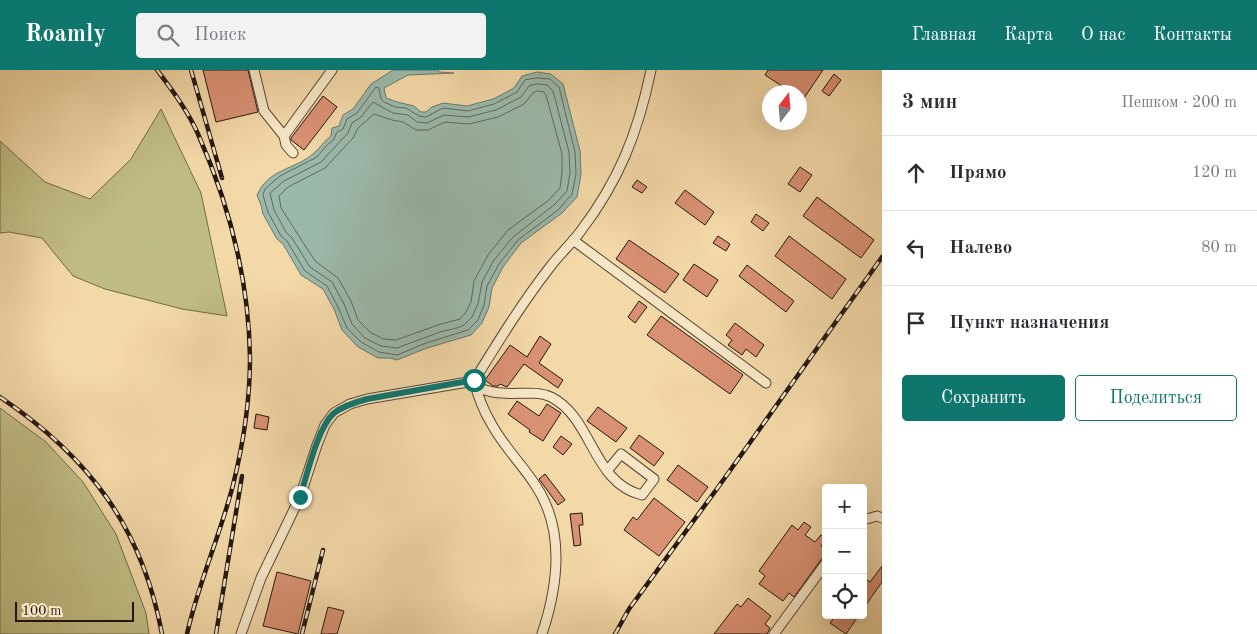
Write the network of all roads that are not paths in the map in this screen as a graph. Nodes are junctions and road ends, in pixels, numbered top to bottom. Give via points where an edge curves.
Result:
1 (254, 70) edge
2 (332, 70) edge
3 (651, 70) edge
4 (284, 136) junction
5 (293, 153) dead end
6 (573, 240) junction
7 (766, 383) dead end
8 (475, 384) junction
9 (608, 471) junction
10 (882, 518) edge
11 (867, 519) edge
12 (822, 568) edge
13 (241, 634) edge
14 (542, 634) edge
15 (774, 634) edge

1 - 4 street via 264,111
2 - 4 street
3 - 6 street via 629,149 611,188
4 - 5 street
6 - 7 street
6 - 8 street via 516,314
8 - 9 street via 499,393 536,393 566,407
8 - 13 street via 367,399 334,413 325,425 300,497 261,578
8 - 14 street via 491,425 535,484 552,520 556,544 555,577
9 - 9 street via 630,492 642,494 654,478 621,454
10 - 11 street
12 - 15 street

